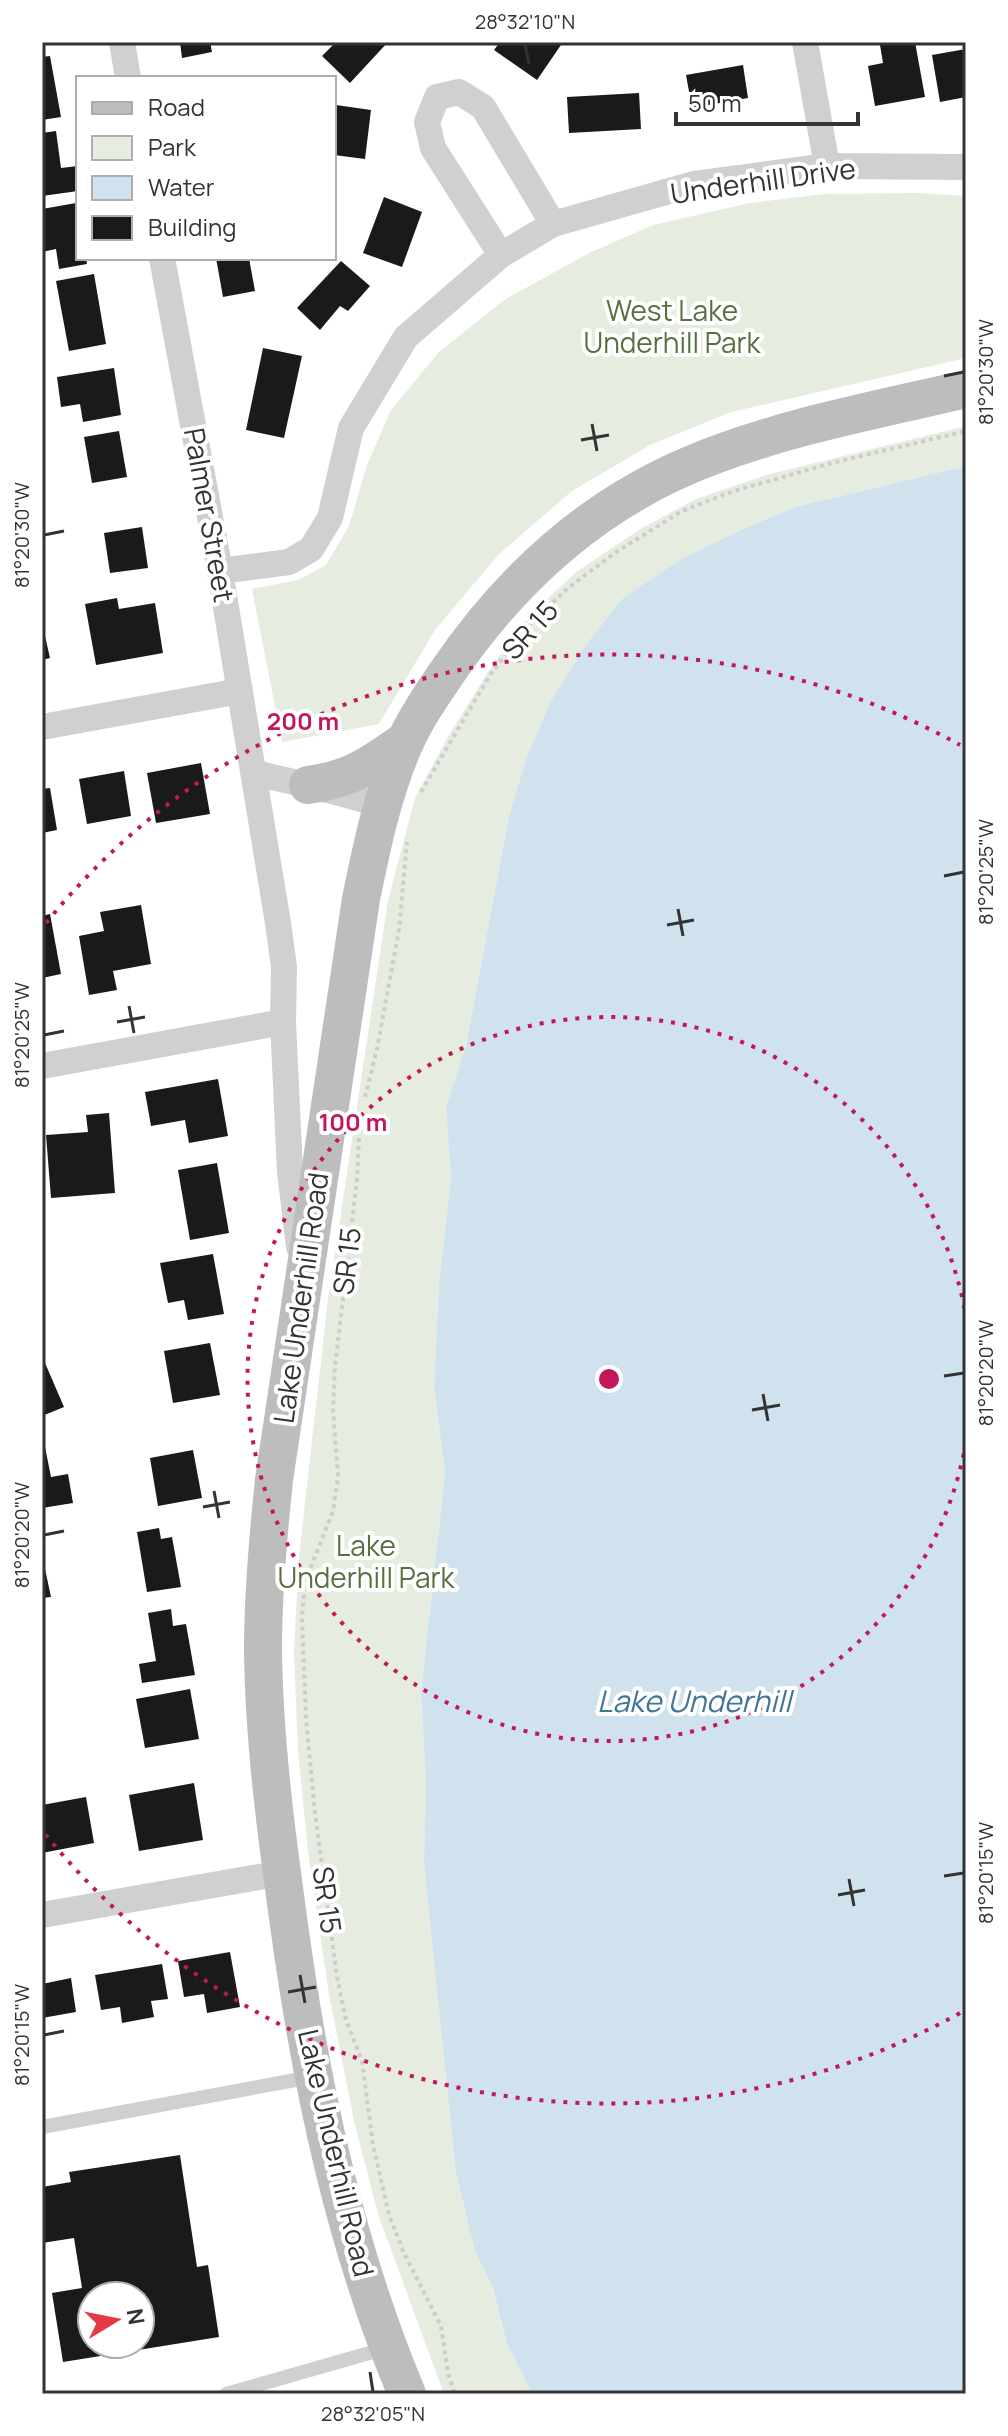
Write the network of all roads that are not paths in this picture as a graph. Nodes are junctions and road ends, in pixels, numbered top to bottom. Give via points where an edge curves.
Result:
1 (122, 42) edge
2 (805, 42) edge
3 (128, 76) edge
4 (827, 166) junction
5 (966, 167) edge
6 (553, 224) junction
7 (501, 255) junction
8 (162, 260) edge
9 (966, 389) edge
10 (220, 571) junction
11 (240, 691) junction
12 (42, 727) edge
13 (406, 740) junction
14 (255, 773) junction
15 (308, 785) junction
16 (400, 803) junction
17 (283, 1022) junction
18 (42, 1066) edge
19 (304, 1282) junction
20 (282, 1873) junction
21 (42, 1915) edge
22 (313, 2077) junction
23 (42, 2127) edge
24 (387, 2348) junction
25 (226, 2394) edge
26 (407, 2394) edge

1 - 3 street
2 - 4 street
4 - 5 street, Underhill Drive
4 - 6 street, Underhill Drive via 694,184
6 - 7 street, Underhill Drive
6 - 7 street via 483,107 459,92 437,97 427,122 433,148
7 - 10 street, Underhill Drive via 406,337 351,428 330,518 311,549 289,562
8 - 10 street, Palmer Street
9 - 13 main road, Lake Underhill Road / SR 15 via 771,436 697,462 627,497 545,558 506,596 453,664
10 - 11 street, Palmer Street
11 - 12 street
11 - 14 street, Palmer Street
13 - 15 main road via 365,769
13 - 16 main road, Lake Underhill Road / SR 15
14 - 15 street
14 - 17 street, Palmer Street via 284,967
15 - 16 street
16 - 19 main road, Lake Underhill Road / SR 15 via 358,914
17 - 18 street
17 - 19 street, Palmer Street via 290,1172
19 - 20 main road, Lake Underhill Road / SR 15 via 274,1480 265,1588 264,1687
20 - 21 street
20 - 22 main road, Lake Underhill Road / SR 15
22 - 23 lane
22 - 24 main road, Lake Underhill Road / SR 15 via 345,2219
24 - 25 lane
24 - 26 main road, Lake Underhill Road / SR 15

